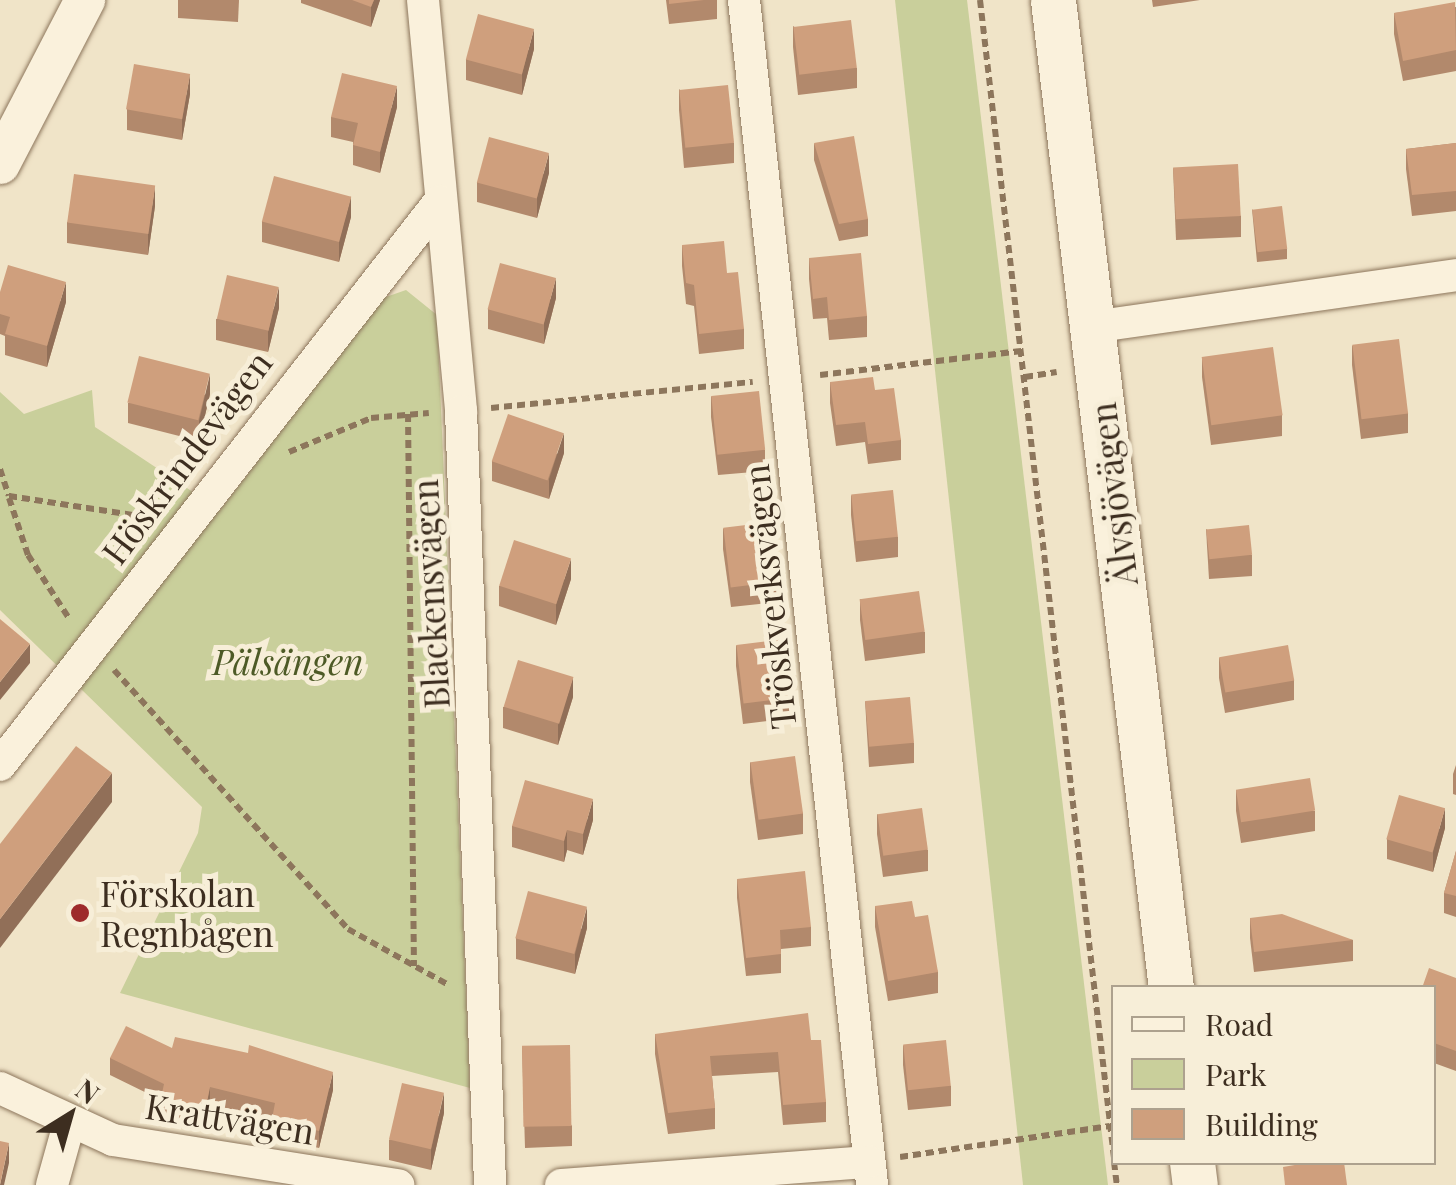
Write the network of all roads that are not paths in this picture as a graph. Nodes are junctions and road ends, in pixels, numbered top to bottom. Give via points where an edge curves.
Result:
1 (85, 0) edge
2 (423, 0) edge
3 (744, 0) edge
4 (1053, 0) edge
5 (0, 164) edge
6 (440, 201) junction
7 (1456, 274) edge
8 (1092, 327) junction
9 (0, 765) edge
10 (1171, 985) edge
11 (0, 1088) edge
12 (69, 1124) junction
13 (870, 1173) edge
14 (52, 1185) edge
15 (398, 1185) edge
16 (490, 1185) edge
17 (561, 1185) edge

1 - 5 street
2 - 6 street, Blackensvägen
3 - 13 street, Tröskverksvägen
4 - 8 main road, Älvsjövägen
6 - 9 street, Höskrindevägen
6 - 16 street, Blackensvägen via 460,411 490,1002
7 - 8 street
8 - 10 main road, Älvsjövägen
11 - 12 street, Krattvägen
12 - 14 street
12 - 15 street, Krattvägen via 114,1140
13 - 17 street

